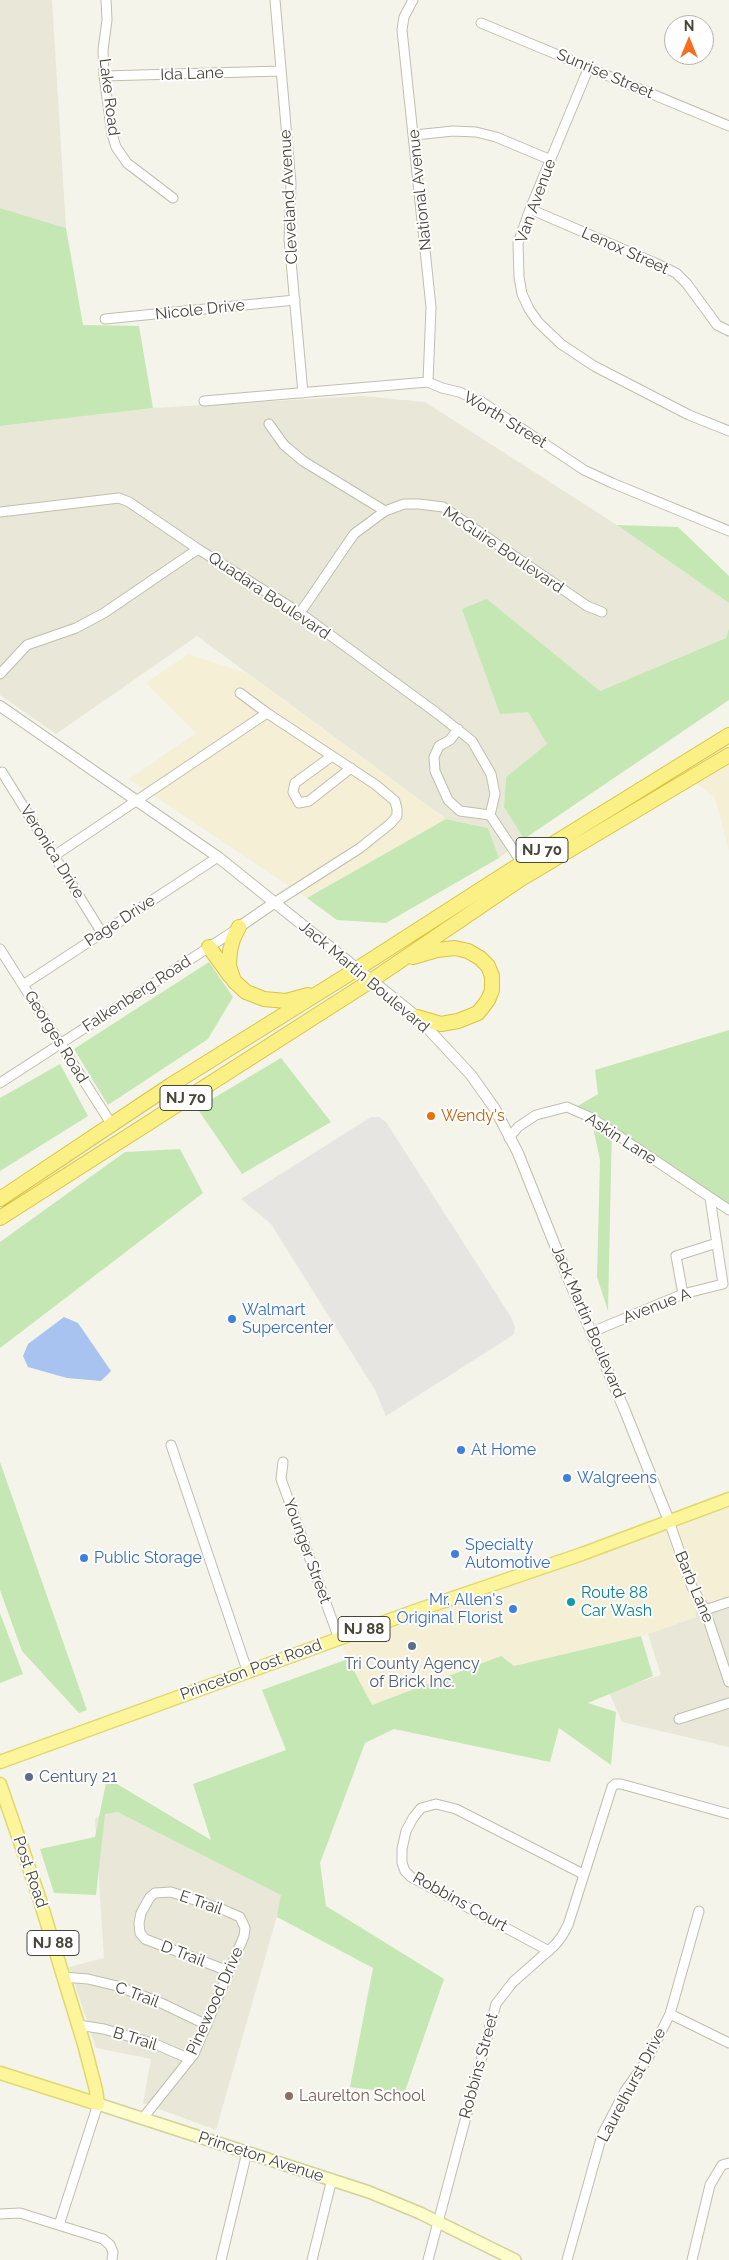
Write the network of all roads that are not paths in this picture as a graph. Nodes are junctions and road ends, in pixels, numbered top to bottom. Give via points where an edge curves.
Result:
1 (106, 0) edge
2 (275, 0) edge
3 (413, 0) edge
4 (481, 22) dead end
5 (589, 67) junction
6 (281, 71) junction
7 (104, 76) junction
8 (729, 126) edge
9 (415, 136) junction
10 (551, 160) junction
11 (173, 198) dead end
12 (530, 209) junction
13 (295, 300) junction
14 (105, 319) dead end
15 (729, 331) edge
16 (428, 382) junction
17 (303, 393) junction
18 (204, 401) dead end
19 (269, 424) dead end
20 (729, 431) edge
21 (385, 511) junction
22 (0, 512) edge
23 (729, 531) edge
24 (198, 549) junction
25 (602, 612) dead end
26 (300, 613) junction
27 (0, 674) edge
28 (240, 692) dead end
29 (0, 706) edge
30 (267, 713) junction
31 (458, 729) junction
32 (729, 735) edge
33 (729, 755) edge
34 (332, 756) junction
35 (351, 768) junction
36 (2, 772) dead end
37 (138, 800) junction
38 (490, 815) junction
39 (54, 856) junction
40 (218, 857) junction
41 (522, 863) junction
42 (274, 904) junction
43 (240, 927) junction
44 (102, 933) junction
45 (209, 947) junction
46 (0, 949) edge
47 (400, 961) junction
48 (357, 969) junction
49 (372, 980) junction
50 (234, 981) junction
51 (23, 985) junction
52 (323, 990) junction
53 (417, 1017) junction
54 (60, 1044) junction
55 (0, 1083) edge
56 (112, 1125) junction
57 (509, 1138) junction
58 (710, 1198) junction
59 (0, 1199) edge
60 (729, 1210) edge
61 (0, 1218) edge
62 (717, 1243) junction
63 (683, 1294) junction
64 (592, 1332) junction
65 (172, 1445) dead end
66 (283, 1462) dead end
67 (729, 1499) edge
68 (669, 1521) junction
69 (729, 1602) edge
70 (706, 1610) junction
71 (339, 1639) junction
72 (248, 1673) junction
73 (729, 1682) edge
74 (729, 1703) edge
75 (679, 1719) dead end
76 (0, 1762) edge
77 (0, 1784) edge
78 (729, 1814) edge
79 (583, 1874) junction
80 (699, 1911) dead end
81 (245, 1928) joint
82 (140, 1934) joint
83 (549, 1951) junction
84 (228, 1971) junction
85 (63, 1976) junction
86 (670, 2014) junction
87 (78, 2025) junction
88 (207, 2025) junction
89 (729, 2043) edge
90 (190, 2059) junction
91 (0, 2072) edge
92 (98, 2104) junction
93 (143, 2118) junction
94 (246, 2152) junction
95 (729, 2163) edge
96 (332, 2179) junction
97 (0, 2214) edge
98 (438, 2222) junction
99 (59, 2225) junction
100 (112, 2260) edge
101 (221, 2260) edge
102 (312, 2260) edge
103 (428, 2260) edge
104 (515, 2260) edge
105 (567, 2260) edge
106 (692, 2260) edge

1 - 7 street, Lake Road via 108,20 103,50
2 - 6 street, Cleveland Avenue
3 - 9 street, National Avenue via 404,17 402,30
4 - 5 street, Sunrise Street
5 - 8 street, Sunrise Street
5 - 10 street, Van Avenue
6 - 7 street, Ida Lane
6 - 13 street, Cleveland Avenue
7 - 11 street, Lake Road via 116,147 127,163
9 - 10 street via 453,131 476,132
9 - 16 street, National Avenue via 431,308
10 - 12 street, Van Avenue
12 - 15 street, Lenox Street via 676,274 717,325
12 - 20 street, Van Avenue via 518,243 519,277 522,294 538,322 561,344 594,366
13 - 14 street, Nicole Drive
13 - 17 street, Cleveland Avenue
16 - 17 street, Worth Street
16 - 23 street, Worth Street via 482,402 584,470
17 - 18 street, Worth Street
19 - 21 street via 284,446 303,461
21 - 25 street, McGuire Boulevard via 404,504 443,507 587,606
21 - 26 street, McGuire Boulevard via 354,534
22 - 24 street via 119,498
24 - 26 street, Quadara Boulevard
24 - 27 street, Quadara Boulevard via 104,613 76,628 27,645
26 - 31 street, Quadara Boulevard
28 - 30 street
29 - 37 street, Jack Martin Boulevard
30 - 34 street
30 - 37 street
31 - 38 street, Quadara Boulevard via 472,741 491,774 495,794
31 - 38 street via 450,740 439,746 434,757 435,771 448,800 460,811
32 - 41 highway, NJ 70
33 - 47 highway, NJ 70 via 521,879
34 - 35 street
34 - 35 street via 295,783 293,792 299,803 309,801
35 - 42 street via 395,801 397,816 360,848
36 - 39 street, Veronica Drive
37 - 39 street
37 - 40 street, Jack Martin Boulevard
38 - 41 street
39 - 44 street, Veronica Drive
40 - 42 street, Jack Martin Boulevard
40 - 44 street, Page Drive
41 - 48 highway, NJ 70
42 - 43 street, Falkenberg Road
42 - 48 street, Jack Martin Boulevard
43 - 45 street, Falkenberg Road
43 - 50 highway via 230,951 229,966
44 - 51 street, Page Drive
45 - 50 highway
45 - 54 street, Falkenberg Road
46 - 51 street, Georges Road
47 - 49 highway, NJ 70
47 - 53 highway via 455,948 480,958 492,976 492,990 478,1013 441,1024
48 - 49 street, Jack Martin Boulevard
48 - 52 highway, NJ 70
49 - 53 street, Jack Martin Boulevard
49 - 61 highway, NJ 70
50 - 52 highway via 246,992 264,999 286,1001
51 - 54 street, Georges Road
52 - 56 highway, NJ 70
53 - 57 street, Jack Martin Boulevard via 471,1075 495,1109
54 - 55 street, Falkenberg Road
54 - 56 street, Georges Road
56 - 59 highway, NJ 70
57 - 58 street, Askin Lane via 518,1127 536,1115 567,1107 592,1118
57 - 64 street, Jack Martin Boulevard via 518,1152
58 - 60 street, Askin Lane
58 - 62 street
62 - 63 street via 676,1256
62 - 63 street, Avenue A via 723,1284
63 - 64 street, Avenue A
64 - 68 street, Jack Martin Boulevard
65 - 72 street
66 - 71 street, Younger Street via 281,1479
67 - 68 main road, Princeton Post Road / NJ 88
68 - 70 street, Barb Lane via 692,1586
68 - 71 main road, Princeton Post Road / NJ 88
69 - 70 street
70 - 73 street, Barb Lane
71 - 72 main road, Princeton Post Road / NJ 88
72 - 76 main road, Princeton Post Road / NJ 88
74 - 75 street
77 - 85 main road, Post Road / NJ 88
78 - 79 street, Robbins Street via 615,1784 610,1789
79 - 83 street, Robbins Street via 568,1925
79 - 83 street, Robbins Court via 456,1809 436,1804 421,1808 406,1831 402,1863 411,1877
80 - 86 street, Laurelhurst Drive
81 - 82 street, E Trail via 240,1917 189,1898 162,1892 150,1897 141,1913
81 - 84 street, Pinewood Drive
82 - 84 street, D Trail via 145,1939
83 - 98 street, Robbins Street via 513,1982 496,2004
84 - 88 street, Pinewood Drive
85 - 87 main road, Post Road / NJ 88
85 - 88 street, C Trail via 117,1986
86 - 89 street
86 - 105 street, Laurelhurst Drive via 602,2135
87 - 90 street, B Trail via 156,2044
87 - 92 main road, Post Road / NJ 88
88 - 90 street, Pinewood Drive
90 - 93 street, Pinewood Drive
91 - 92 main road, Princeton Avenue
92 - 93 main road, Princeton Avenue
92 - 99 street
93 - 94 main road, Princeton Avenue
94 - 96 main road, Princeton Avenue
94 - 101 street
95 - 106 street via 722,2165 710,2185
96 - 98 main road, Princeton Avenue
96 - 102 street
97 - 99 street via 20,2213
98 - 103 street, Robbins Street
98 - 104 main road, Princeton Avenue
99 - 100 street via 102,2238 110,2245

